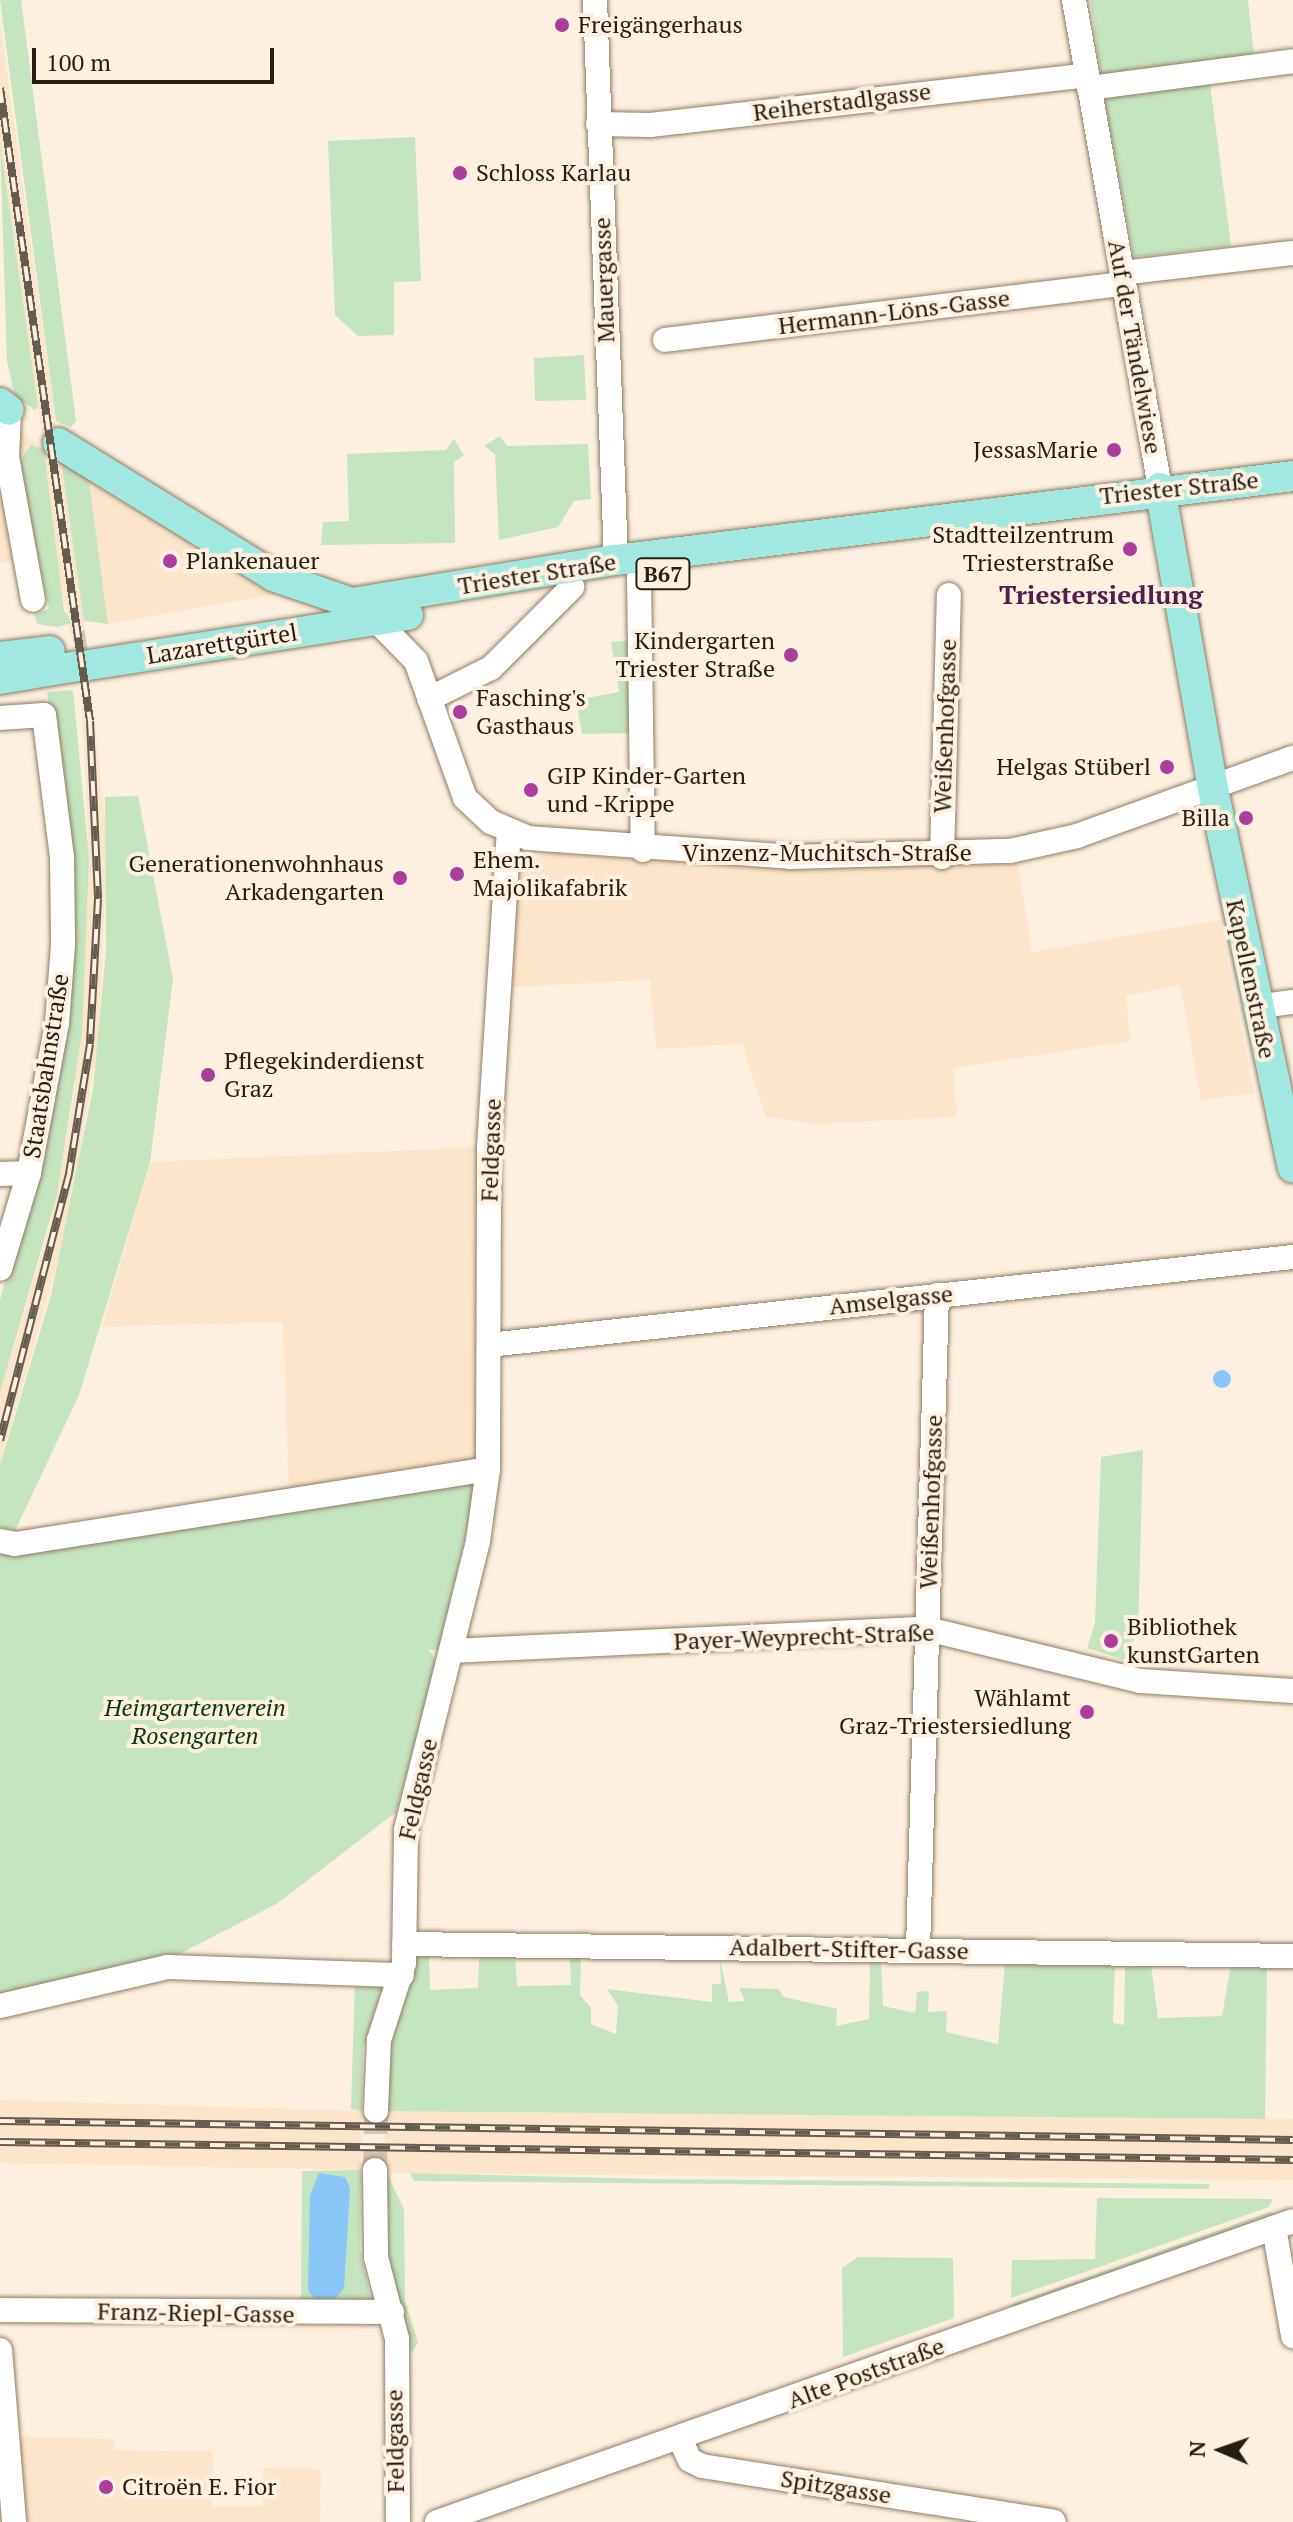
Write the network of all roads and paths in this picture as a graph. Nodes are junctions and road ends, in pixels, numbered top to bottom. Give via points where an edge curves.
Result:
1 (595, 0) edge
2 (1074, 0) edge
3 (1293, 61) edge
4 (1087, 81) junction
5 (598, 124) junction
6 (1293, 253) edge
7 (1122, 278) junction
8 (665, 340) dead end
9 (4, 407) edge
10 (58, 443) dead end
11 (1293, 476) edge
12 (1293, 492) edge
13 (1161, 498) junction
14 (623, 557) junction
15 (572, 587) junction
16 (949, 595) dead end
17 (33, 600) dead end
18 (361, 615) junction
19 (82, 656) junction
20 (0, 657) edge
21 (0, 679) edge
22 (429, 699) junction
23 (0, 718) edge
24 (1293, 758) edge
25 (1213, 789) junction
26 (509, 832) junction
27 (643, 850) junction
28 (942, 857) junction
29 (1293, 1002) edge
30 (1256, 1007) junction
31 (1293, 1168) edge
32 (29, 1173) junction
33 (0, 1174) edge
34 (1293, 1257) edge
35 (0, 1269) edge
36 (937, 1295) junction
37 (489, 1345) junction
38 (488, 1469) junction
39 (0, 1541) edge
40 (927, 1629) junction
41 (452, 1651) junction
42 (1293, 1691) edge
43 (404, 1944) junction
44 (918, 1949) junction
45 (1293, 1956) edge
46 (402, 1975) junction
47 (0, 2006) edge
48 (376, 2111) tunnel mouth
49 (375, 2170) tunnel mouth
50 (1283, 2224) edge
51 (0, 2310) edge
52 (392, 2312) junction
53 (1293, 2336) edge
54 (0, 2350) edge
55 (680, 2439) junction
56 (982, 2516) edge
57 (14, 2522) edge
58 (398, 2522) edge
59 (437, 2522) edge
60 (1054, 2522) edge

1 - 5 street, Mauergasse
2 - 4 street, Auf der Tändelwiese
3 - 4 street, Reiherstadlgasse
4 - 5 street, Reiherstadlgasse via 650,125
4 - 7 street, Auf der Tändelwiese
5 - 14 street, Mauergasse
6 - 7 street, Hermann-Löns-Gasse
7 - 8 street, Hermann-Löns-Gasse
7 - 13 street, Auf der Tändelwiese
9 - 17 street via 7,457
10 - 18 main road, Triester Straße via 273,576
11 - 13 main road, Triester Straße / B67
12 - 13 main road, Triester Straße / B67
13 - 14 main road, Triester Straße / B67
13 - 25 main road, Auf der Tändelwiese
14 - 15 main road, Triester Straße / B67
14 - 18 main road, Triester Straße / B67
14 - 27 street, Mauergasse
15 - 18 main road, Triester Straße / B67
15 - 22 street via 491,668
16 - 28 street, Weißenhofgasse
18 - 19 main road, Lazarettgürtel / B67
18 - 22 street via 407,645
19 - 20 main road, Lazarettgürtel / B67
19 - 21 main road, Lazarettgürtel / B67
22 - 26 street via 465,798
23 - 32 street, Staatsbahnstraße via 44,715 62,857 63,945
24 - 25 street, Vinzenz-Muchitsch-Straße
25 - 28 street, Vinzenz-Muchitsch-Straße via 1077,836
25 - 30 main road, Kapellenstraße
26 - 27 street, Vinzenz-Muchitsch-Straße
26 - 37 street, Feldgasse via 489,1147
27 - 28 street, Vinzenz-Muchitsch-Straße
29 - 30 street
30 - 31 main road, Kapellenstraße
32 - 33 street
32 - 35 street, Staatsbahnstraße
34 - 36 street, Amselgasse
36 - 37 street, Amselgasse
36 - 40 street, Weißenhofgasse
37 - 38 street, Feldgasse
38 - 39 street via 15,1544
38 - 41 street, Feldgasse
40 - 41 street, Payer-Weyprecht-Straße
40 - 42 street, Payer-Weyprecht-Straße via 1141,1681
40 - 44 street, Weißenhofgasse
41 - 43 street, Feldgasse via 406,1830
43 - 44 street, Adalbert-Stifter-Gasse
43 - 46 street, Feldgasse
44 - 45 street, Adalbert-Stifter-Gasse
46 - 47 street via 168,1967
46 - 48 street, Feldgasse via 381,2030
49 - 52 street, Feldgasse via 374,2246
50 - 53 street
50 - 55 street, Alte Poststraße
51 - 52 street, Franz-Riepl-Gasse
52 - 58 street, Feldgasse
54 - 57 street
55 - 56 street, Spitzgasse via 690,2460 702,2466
55 - 59 street, Alte Poststraße
56 - 60 street, Spitzgasse

